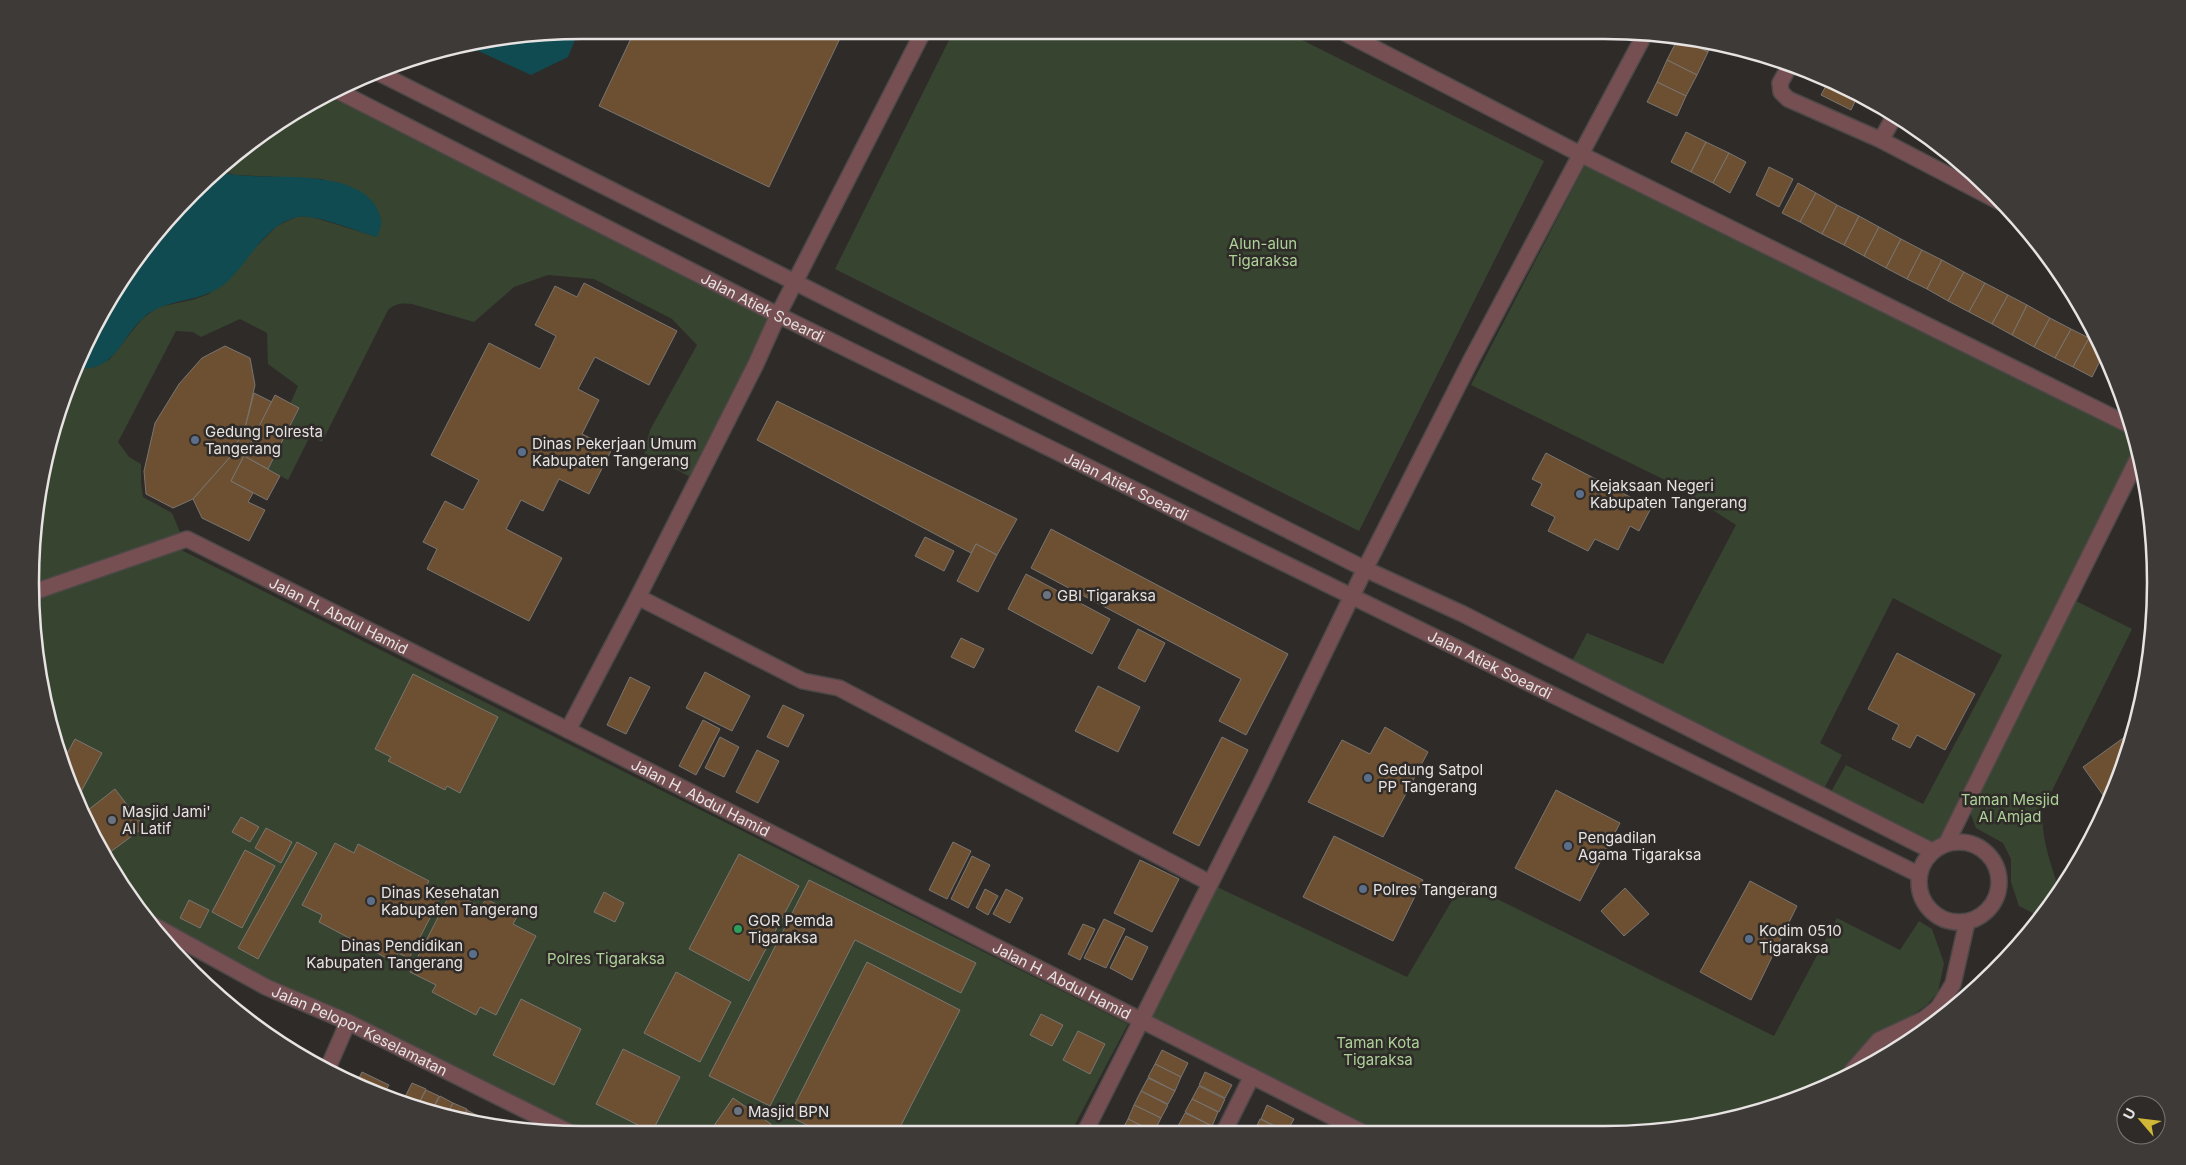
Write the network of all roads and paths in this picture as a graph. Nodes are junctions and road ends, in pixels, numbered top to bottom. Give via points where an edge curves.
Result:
1 (919, 39) edge
2 (1357, 39) edge
3 (1642, 40) edge
4 (1787, 71) edge
5 (385, 76) edge
6 (344, 94) edge
7 (1891, 121) edge
8 (1881, 140) junction
9 (1580, 154) junction
10 (1975, 186) edge
11 (795, 282) junction
12 (778, 315) junction
13 (2123, 423) edge
14 (2134, 465) edge
15 (1365, 569) junction
16 (39, 590) edge
17 (638, 597) junction
18 (1352, 598) junction
19 (568, 730) junction
20 (1947, 842) junction
21 (1932, 851) junction
22 (1918, 874) junction
23 (1210, 883) junction
24 (1967, 922) junction
25 (166, 932) edge
26 (1142, 1020) junction
27 (348, 1022) junction
28 (1861, 1061) edge
29 (330, 1063) edge
30 (1252, 1076) junction
31 (555, 1125) edge
32 (1088, 1126) edge
33 (1227, 1126) edge
34 (1350, 1126) edge

1 - 11 street
2 - 9 street
3 - 9 street
4 - 8 street via 1780,83 1781,92 1788,99
5 - 11 street, Jalan Atiek Soeardi
6 - 12 street, Jalan Atiek Soeardi
7 - 8 street
8 - 10 street
9 - 13 street
9 - 15 street
11 - 12 street
11 - 15 street, Jalan Atiek Soeardi
12 - 17 street
12 - 18 street, Jalan Atiek Soeardi
14 - 20 street
15 - 18 street
15 - 21 street, Jalan Atiek Soeardi via 1463,614
16 - 19 street, Jalan H. Abdul Hamid via 187,539
17 - 19 street
17 - 23 street via 803,681 839,688
18 - 22 street, Jalan Atiek Soeardi
18 - 23 street
19 - 26 street, Jalan H. Abdul Hamid
20 - 21 street
20 - 24 street via 1964,842 1980,847 1998,872 1998,888 1992,903 1982,915
21 - 22 street
22 - 24 street via 1920,894 1930,911 1947,921
23 - 26 street
24 - 28 street via 1953,984 1938,1008 1924,1019 1879,1040
25 - 27 street, Jalan Pelopor Keselamatan via 266,987
26 - 30 street, Jalan H. Abdul Hamid
26 - 32 street
27 - 29 street
27 - 31 street, Jalan Pelopor Keselamatan
30 - 33 street
30 - 34 street, Jalan H. Abdul Hamid

